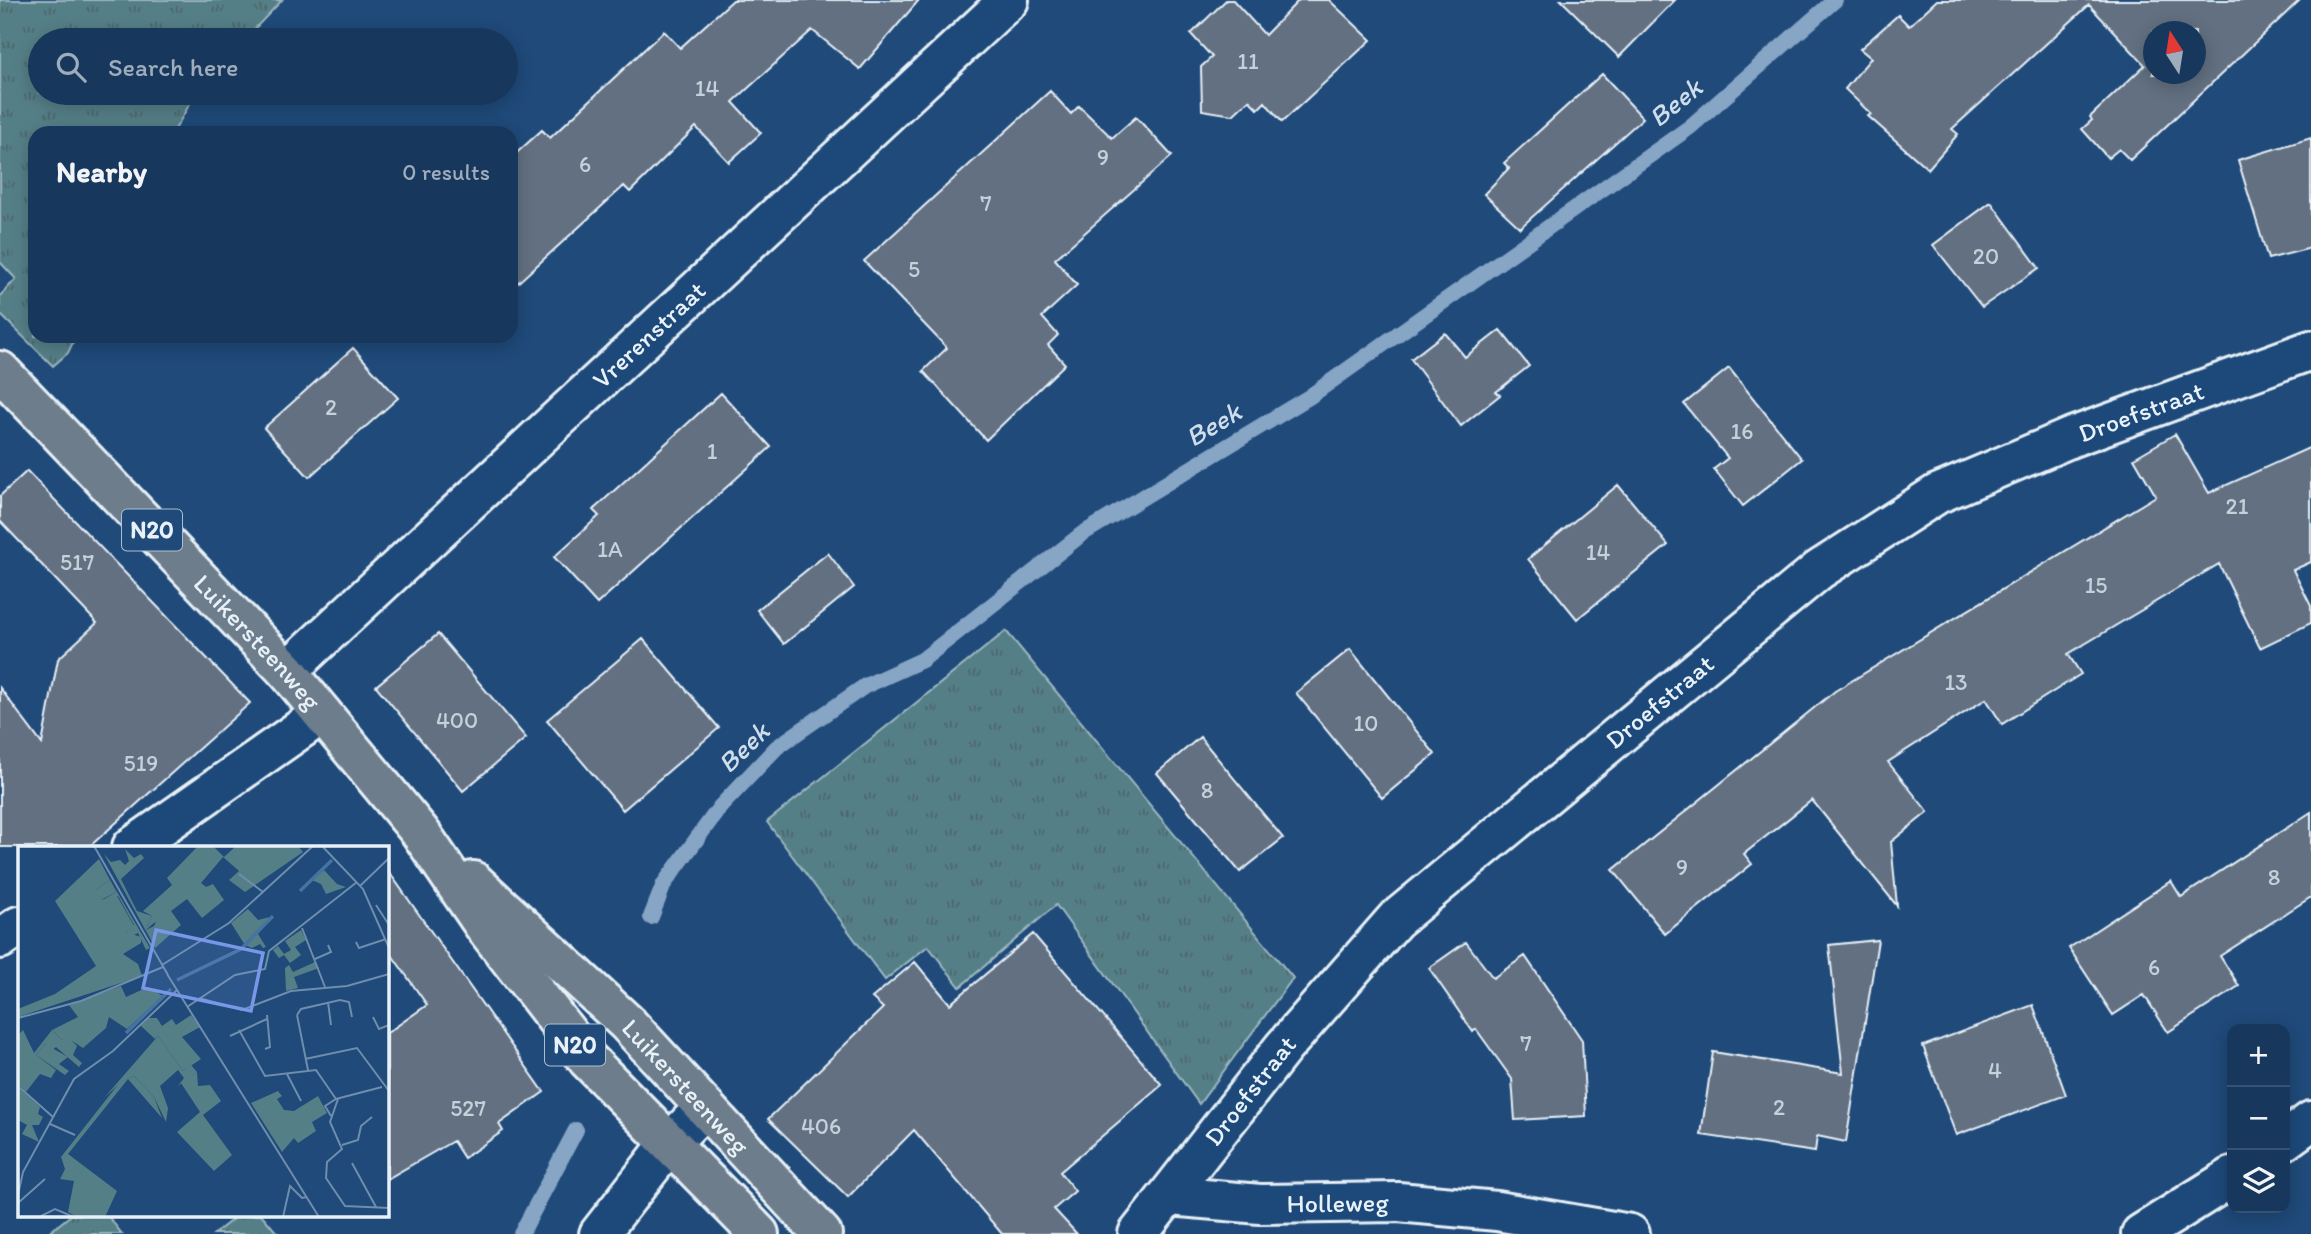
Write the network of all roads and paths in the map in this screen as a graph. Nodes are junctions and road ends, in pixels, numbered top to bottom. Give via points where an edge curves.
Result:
1 (1009, 0) edge
2 (2311, 351) edge
3 (0, 372) edge
4 (287, 671) junction
5 (322, 714) junction
6 (420, 832) junction
7 (133, 846) edge
8 (18, 927) edge
9 (0, 939) edge
10 (704, 1108) junction
11 (2311, 1121) edge
12 (2290, 1136) edge
13 (670, 1143) junction
14 (2227, 1180) edge
15 (1170, 1196) junction
16 (1619, 1233) edge
17 (599, 1234) edge
18 (759, 1234) edge
19 (822, 1234) edge
20 (1138, 1234) edge
21 (2141, 1234) edge

1 - 4 street, Vrerenstraat
2 - 15 street, Droefstraat via 2072,437 1937,494 1819,570 1395,920 1283,1048
3 - 4 main road, Luikersteenweg / N20
4 - 5 main road, Luikersteenweg / N20
5 - 6 main road, Luikersteenweg / N20
5 - 7 street
6 - 10 main road, Luikersteenweg / N20 via 627,1023
6 - 13 main road, Luikersteenweg / N20 via 587,1060
8 - 9 street
10 - 13 street
10 - 19 main road, Luikersteenweg / N20
11 - 12 street
13 - 17 street
13 - 18 main road, Luikersteenweg / N20
14 - 21 street
15 - 16 street, Holleweg via 1260,1203 1398,1202 1497,1212
15 - 20 street, Droefstraat

